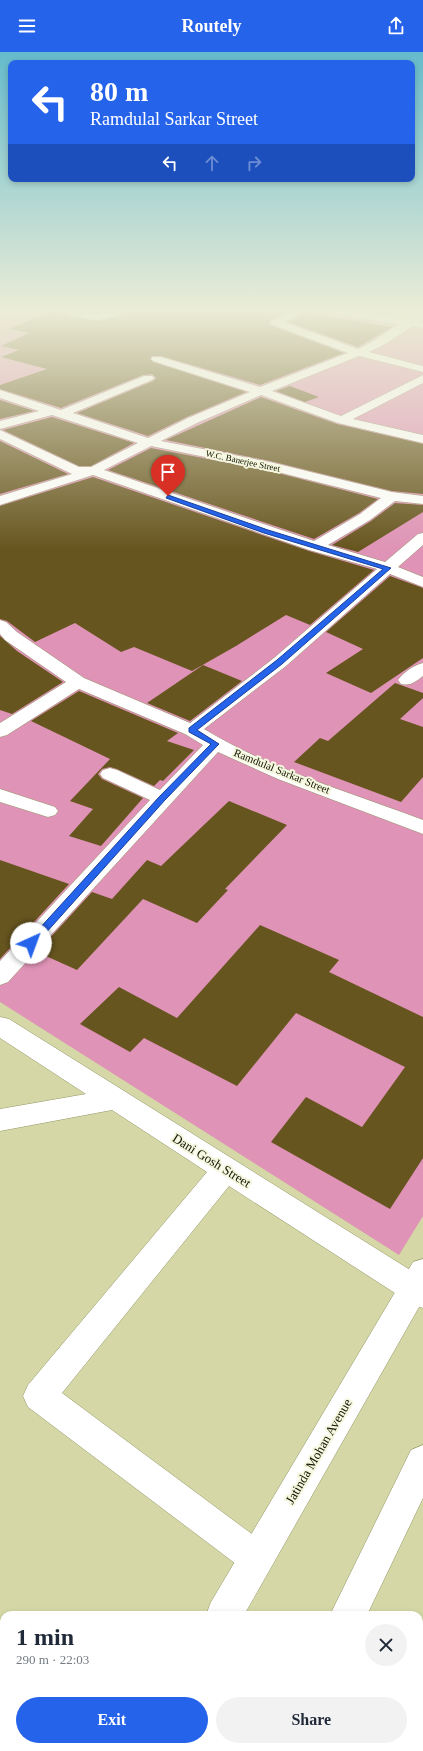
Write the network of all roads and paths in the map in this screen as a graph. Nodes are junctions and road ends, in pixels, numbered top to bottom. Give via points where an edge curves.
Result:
1 (112, 391) edge
2 (260, 391) joint
3 (397, 391) edge
4 (0, 394) edge
5 (56, 412) junction
6 (342, 420) junction
7 (0, 425) edge
8 (0, 434) edge
9 (423, 439) edge
10 (149, 442) junction
11 (93, 471) junction
12 (392, 496) junction
13 (421, 496) edge
14 (0, 501) edge
15 (423, 537) edge
16 (314, 547) junction
17 (388, 568) junction
18 (423, 582) edge
19 (0, 625) edge
20 (423, 668) edge
21 (78, 682) junction
22 (415, 682) edge
23 (3, 726) edge
24 (192, 730) junction
25 (215, 744) junction
26 (110, 774) dead end
27 (0, 795) edge
28 (162, 798) junction
29 (48, 811) dead end
30 (423, 827) edge
31 (0, 976) edge
32 (0, 1026) edge
33 (115, 1099) junction
34 (0, 1120) edge
35 (226, 1169) junction
36 (420, 1285) edge
37 (423, 1462) edge
38 (256, 1558) junction
39 (226, 1611) edge
40 (350, 1611) edge

1 - 5 street
2 - 6 street
2 - 10 street via 177,426
3 - 6 street
4 - 5 street, W.C. Banerjee Street
5 - 7 street
5 - 10 street, W.C. Banerjee Street
6 - 9 street
8 - 11 street via 77,471
10 - 11 street
10 - 12 street, W.C. Banerjee Street via 270,466
11 - 14 street
11 - 16 street
12 - 13 street, W.C. Banerjee Street
12 - 16 street via 365,517
15 - 17 street
16 - 17 street
17 - 18 street
17 - 24 street via 280,662
19 - 21 street, Ramdulal Sarkar Street via 11,636
20 - 22 street
21 - 23 street
21 - 24 street, Ramdulal Sarkar Street
24 - 25 street, Ramdulal Sarkar Street
25 - 28 street
25 - 30 street, Ramdulal Sarkar Street via 285,775
26 - 28 street
27 - 29 street
28 - 31 street via 83,888
32 - 33 street, Dani Gosh Street
33 - 34 street
33 - 35 street, Dani Gosh Street
35 - 36 street, Dani Gosh Street
35 - 38 street via 39,1396
36 - 38 street, Jatinda Mohan Avenue
37 - 40 street
38 - 39 street, Jatinda Mohan Avenue

